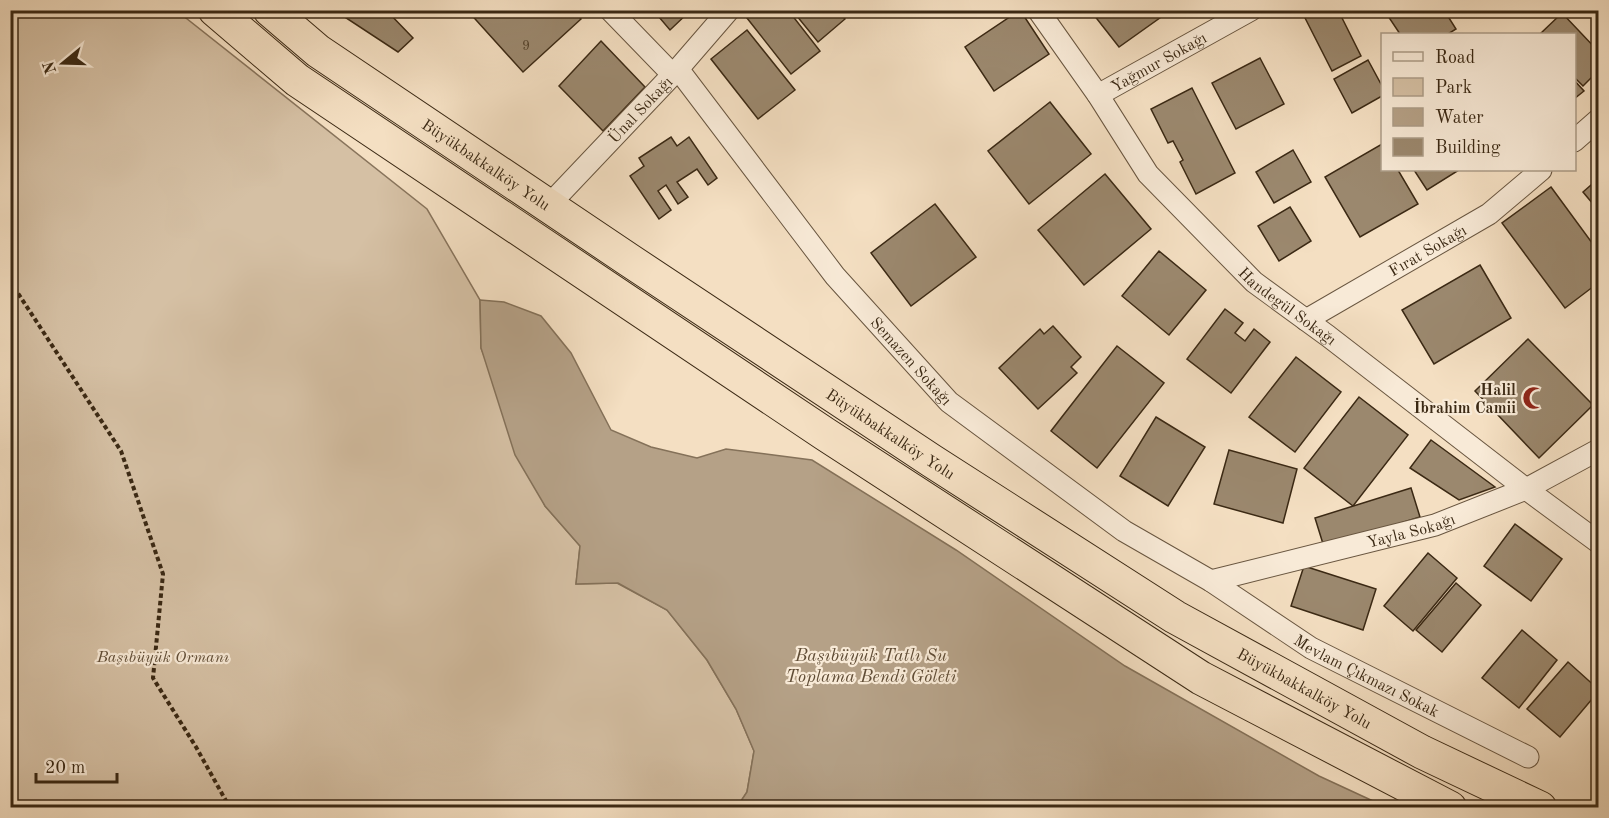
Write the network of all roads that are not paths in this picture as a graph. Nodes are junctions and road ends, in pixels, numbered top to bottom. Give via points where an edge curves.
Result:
1 (215, 10) edge
2 (270, 10) edge
3 (610, 10) edge
4 (729, 10) edge
5 (1038, 10) edge
6 (1251, 10) edge
7 (675, 72) junction
8 (1098, 95) junction
9 (1599, 120) edge
10 (1576, 140) edge
11 (1540, 171) edge
12 (549, 205) junction
13 (1306, 320) junction
14 (1599, 450) edge
15 (1526, 489) junction
16 (1599, 542) edge
17 (1211, 581) junction
18 (1528, 757) dead end
19 (1450, 807) edge
20 (1540, 807) edge

1 - 19 highway via 297,80 825,434 1201,678
2 - 12 highway, Büyükbakkalköy Yolu via 318,51
3 - 7 street, Semazen Sokağı
4 - 7 street, Ünal Sokağı
5 - 8 street, Handegül Sokağı
6 - 8 street, Yağmur Sokağı
7 - 12 street, Ünal Sokağı
7 - 17 street, Semazen Sokağı via 835,276 948,402 1124,531
8 - 13 street, Handegül Sokağı via 1148,174 1254,282
9 - 10 street
11 - 13 street, Fırat Sokağı via 1489,214
12 - 20 highway, Büyükbakkalköy Yolu via 922,455 1175,617 1422,752
13 - 15 street, Handegül Sokağı
14 - 15 street, Yayla Sokağı
15 - 16 street, Handegül Sokağı
15 - 17 street, Yayla Sokağı via 1435,525
17 - 18 street, Mevlam Çıkmazı Sokak via 1311,648

